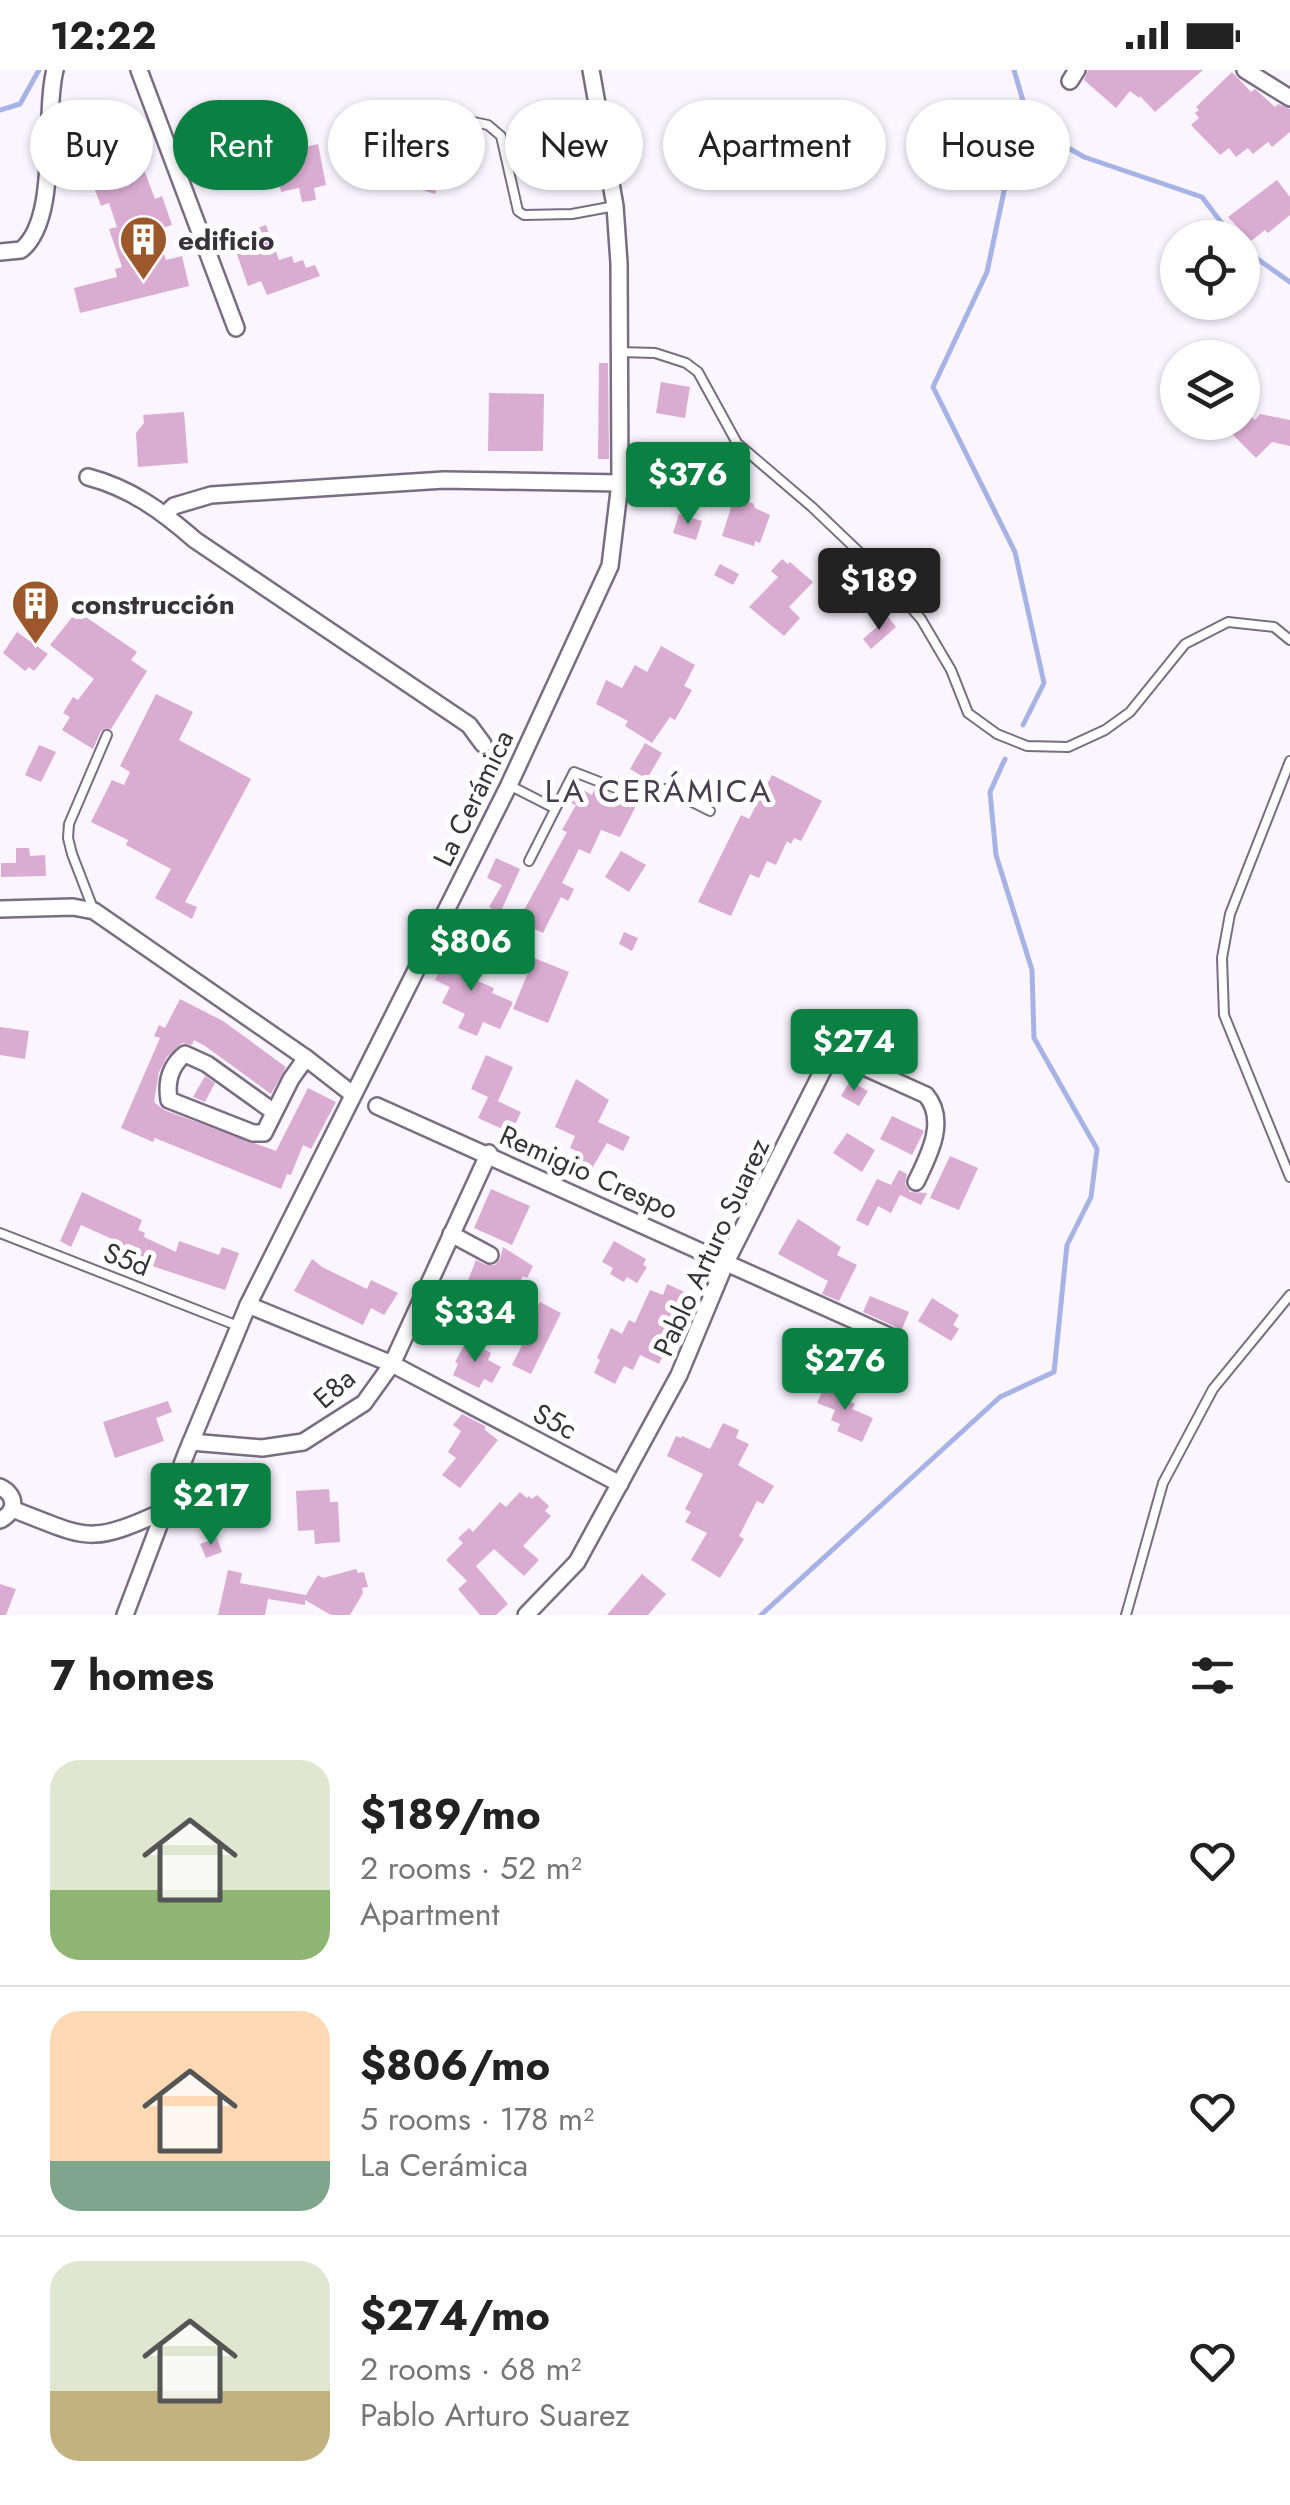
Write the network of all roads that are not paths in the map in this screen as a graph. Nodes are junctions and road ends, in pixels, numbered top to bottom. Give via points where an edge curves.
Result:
1 (55, 70) edge
2 (139, 70) edge
3 (591, 70) edge
4 (1245, 70) edge
5 (1290, 98) edge
6 (485, 124) edge
7 (615, 206) junction
8 (0, 252) edge
9 (236, 328) dead end
10 (620, 352) junction
11 (88, 477) dead end
12 (620, 484) junction
13 (165, 514) junction
14 (1290, 640) edge
15 (107, 736) dead end
16 (483, 744) dead end
17 (1290, 761) edge
18 (508, 785) junction
19 (554, 808) junction
20 (710, 811) dead end
21 (530, 862) dead end
22 (0, 909) edge
23 (94, 912) junction
24 (306, 1058) junction
25 (351, 1093) junction
26 (377, 1106) dead end
27 (274, 1112) junction
28 (489, 1153) junction
29 (1290, 1177) edge
30 (916, 1182) dead end
31 (0, 1233) edge
32 (451, 1234) junction
33 (490, 1255) dead end
34 (726, 1262) junction
35 (1290, 1294) edge
36 (248, 1305) junction
37 (238, 1326) junction
38 (889, 1336) dead end
39 (392, 1364) junction
40 (190, 1442) junction
41 (620, 1484) junction
42 (0, 1487) edge
43 (164, 1511) junction
44 (6, 1514) edge
45 (125, 1615) edge
46 (526, 1615) edge
47 (1126, 1615) edge

1 - 8 street via 35,234 22,250
2 - 9 street
3 - 7 street, La Cerámica
4 - 5 street
6 - 7 lane via 501,136 524,215
7 - 10 street, La Cerámica
10 - 12 street, La Cerámica
10 - 14 lane via 655,353 698,372 737,443 879,571 920,618 968,713 996,734 1027,746 1068,748 1130,712 1185,644 1228,622 1274,627
11 - 13 street via 119,485
12 - 13 street via 444,480 211,495
12 - 18 street, La Cerámica via 610,566
13 - 16 street via 469,725
15 - 23 lane via 69,824
17 - 29 lane via 1230,914 1222,958 1224,1015
18 - 19 lane
18 - 25 street, La Cerámica
19 - 20 lane via 574,772 631,794 666,789
19 - 21 lane
22 - 23 street
23 - 24 street
24 - 25 street
24 - 27 street
25 - 36 street, La Cerámica
26 - 28 street, Remigio Crespo
27 - 27 street via 184,1054 167,1085 169,1100 253,1132 264,1133
28 - 32 street, E8a
28 - 34 street, Remigio Crespo
30 - 34 street, Pablo Arturo Suarez via 936,1132 931,1102 836,1058 826,1064
31 - 37 lane, S5d
32 - 33 street
32 - 39 street, E8a
34 - 38 street, Remigio Crespo
34 - 41 street, Pablo Arturo Suarez via 679,1375
35 - 47 lane via 1212,1389 1163,1483
36 - 37 street, La Cerámica
36 - 39 street, S5c
37 - 40 street, La Cerámica
39 - 40 street, E8a via 364,1403 303,1442 262,1448
39 - 41 street, S5c
40 - 43 street, La Cerámica
41 - 46 street, Pablo Arturo Suarez via 578,1562
42 - 44 street via 12,1498
43 - 44 street via 96,1537
43 - 45 street, La Cerámica

